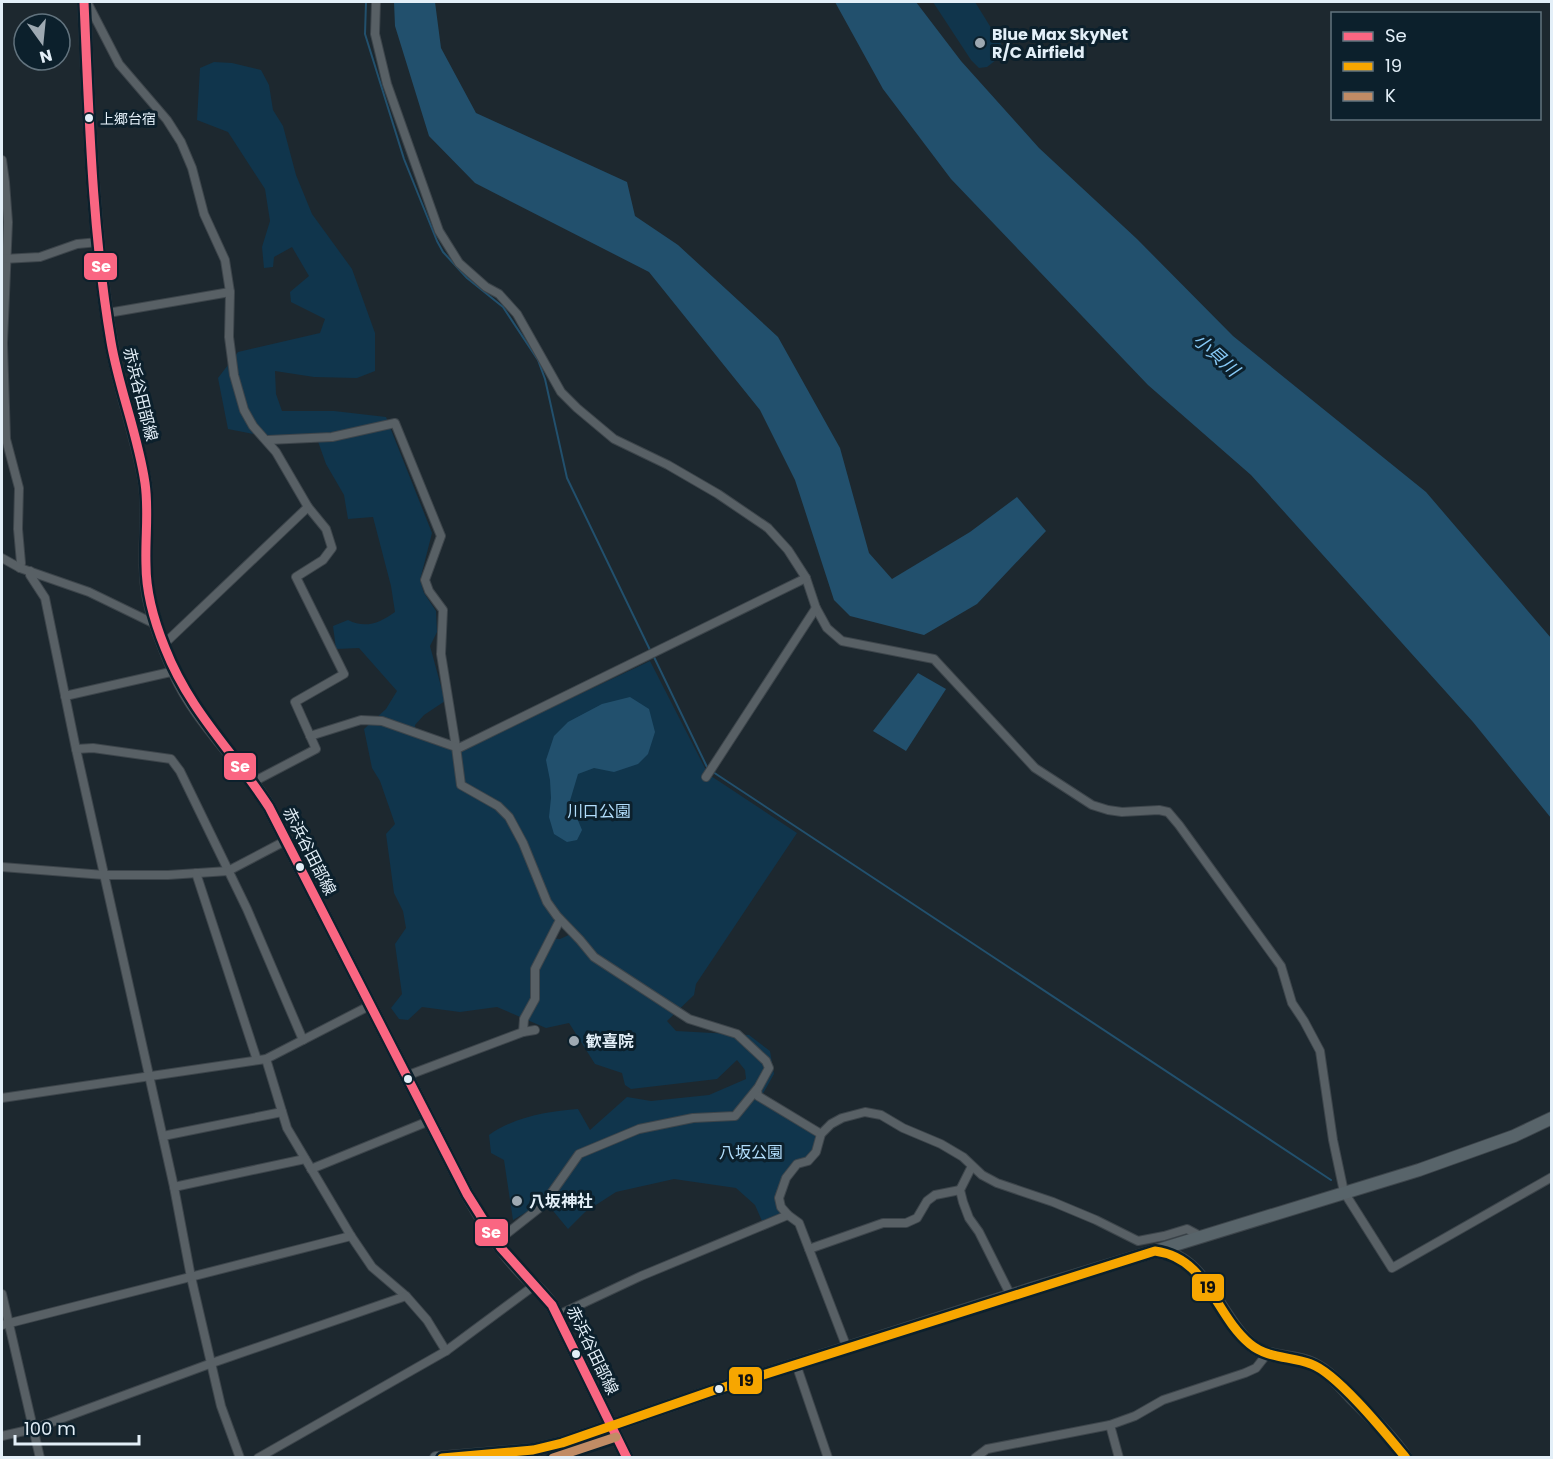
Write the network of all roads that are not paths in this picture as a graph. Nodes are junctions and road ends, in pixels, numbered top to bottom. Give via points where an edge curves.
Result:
1 (86, 2) edge
2 (376, 2) edge
3 (2, 160) edge
4 (99, 242) junction
5 (4, 258) edge
6 (230, 292) junction
7 (108, 313) junction
8 (2, 344) edge
9 (268, 440) junction
10 (308, 507) junction
11 (4, 563) edge
12 (20, 568) junction
13 (30, 572) junction
14 (806, 578) junction
15 (816, 608) junction
16 (157, 625) junction
17 (164, 644) junction
18 (175, 671) junction
19 (65, 696) junction
20 (310, 736) junction
21 (456, 747) junction
22 (76, 749) junction
23 (706, 777) dead end
24 (253, 782) junction
25 (287, 840) junction
26 (2, 867) edge
27 (228, 871) junction
28 (196, 873) junction
29 (105, 874) junction
30 (561, 920) junction
31 (371, 1005) junction
32 (535, 1030) dead end
33 (523, 1032) junction
34 (303, 1040) junction
35 (262, 1059) junction
36 (406, 1076) junction
37 (150, 1077) junction
38 (757, 1089) junction
39 (2, 1098) edge
40 (282, 1112) junction
41 (1551, 1118) edge
42 (429, 1121) junction
43 (821, 1134) junction
44 (163, 1136) junction
45 (305, 1159) junction
46 (972, 1166) junction
47 (311, 1169) junction
48 (1551, 1177) edge
49 (174, 1187) junction
50 (960, 1190) junction
51 (1344, 1192) junction
52 (788, 1215) junction
53 (351, 1236) junction
54 (1202, 1237) junction
55 (496, 1242) junction
56 (809, 1250) junction
57 (1155, 1251) junction
58 (191, 1277) junction
59 (535, 1284) junction
60 (2, 1294) edge
61 (406, 1296) junction
62 (1011, 1296) junction
63 (558, 1315) junction
64 (5, 1324) edge
65 (847, 1348) junction
66 (447, 1351) junction
67 (1267, 1354) junction
68 (212, 1363) junction
69 (796, 1364) junction
70 (1110, 1425) junction
71 (612, 1426) junction
72 (33, 1429) junction
73 (2, 1436) edge
74 (472, 1456) edge
75 (40, 1458) edge
76 (240, 1458) edge
77 (258, 1458) edge
78 (436, 1458) edge
79 (627, 1458) edge
80 (828, 1458) edge
81 (975, 1458) edge
82 (1119, 1458) edge
83 (1406, 1458) edge

1 - 4 main road, 赤浜谷田部線 via 87,76
1 - 6 street via 120,64 181,142 204,214 225,260
2 - 14 street via 375,34 387,84 439,231 459,263 499,294 517,314 561,392 593,423 614,439 718,494 768,528
3 - 5 street via 8,222
4 - 5 street via 77,244 40,257
4 - 7 main road, 赤浜谷田部線
5 - 8 street
6 - 7 street
6 - 9 street via 234,375 244,410
7 - 16 main road, 赤浜谷田部線 via 145,484 147,588
8 - 12 street via 6,439 19,488
9 - 10 street
9 - 21 street via 332,437 395,423 441,536 425,580 443,610 441,654
10 - 17 street
10 - 20 street via 326,529 333,548 323,560 296,577 344,674 295,702
11 - 12 street
12 - 13 street
13 - 16 street via 89,592
13 - 19 street via 45,597
14 - 15 street
14 - 21 street
15 - 23 street
15 - 51 street via 827,628 842,641 934,659 1035,768 1092,805 1122,812 1168,812 1281,966 1292,1004 1320,1051
16 - 17 main road, 赤浜谷田部線
17 - 18 main road, 赤浜谷田部線
18 - 19 street
18 - 24 main road, 赤浜谷田部線 via 194,707
19 - 22 street
20 - 21 street via 361,720 382,721
20 - 24 street via 316,749
21 - 30 street via 461,785 498,806 509,817 547,902
22 - 27 street via 171,759
22 - 29 street
24 - 25 main road, 赤浜谷田部線
25 - 27 street
25 - 31 main road, 赤浜谷田部線
26 - 29 street
27 - 28 street
27 - 34 street
28 - 29 street
28 - 35 street
29 - 37 street
30 - 33 street via 535,969 535,999 524,1019
30 - 38 street via 594,957 668,1006 689,1019 737,1034 766,1060 769,1068
31 - 34 street
31 - 36 main road, 赤浜谷田部線
32 - 33 street
33 - 36 street
34 - 35 street
35 - 37 street
35 - 40 street
36 - 42 main road, 赤浜谷田部線
37 - 39 street
37 - 44 street
38 - 43 street via 758,1096
38 - 55 street via 735,1116 693,1118 639,1129 579,1154 543,1205
40 - 44 street
40 - 45 street
41 - 51 main road via 1470,1153
42 - 47 street
42 - 55 main road, 赤浜谷田部線
43 - 46 street via 842,1118 865,1112 881,1115 940,1144
43 - 52 street via 816,1152 808,1161 797,1164 782,1188 781,1207
44 - 49 street
45 - 47 street
45 - 49 street
46 - 50 street
46 - 54 street via 997,1183 1053,1202 1138,1241 1186,1229
47 - 53 street
48 - 51 street via 1392,1268
49 - 58 street
50 - 56 street via 935,1195 917,1218 883,1223
50 - 62 street via 969,1218
51 - 54 main road
52 - 56 street via 800,1223
52 - 63 street
53 - 58 street
53 - 61 street via 372,1267
54 - 57 main road
55 - 59 main road, 赤浜谷田部線
56 - 65 street
57 - 62 main road
57 - 67 main road via 1171,1253 1192,1266 1237,1330
58 - 64 street
58 - 68 street
59 - 63 main road, 赤浜谷田部線
59 - 66 street
60 - 64 street
61 - 66 street
61 - 68 street
62 - 65 main road
63 - 71 main road, 赤浜谷田部線
64 - 72 street
65 - 69 main road
66 - 77 street
67 - 70 street via 1256,1368 1245,1373 1163,1400
67 - 83 main road via 1302,1360 1327,1373
68 - 72 street
68 - 76 street via 221,1406
69 - 71 main road
69 - 80 street
70 - 81 street via 987,1449
70 - 82 street
71 - 74 main road via 546,1447
71 - 79 main road, 赤浜谷田部線
72 - 73 street
72 - 75 street
74 - 78 main road

